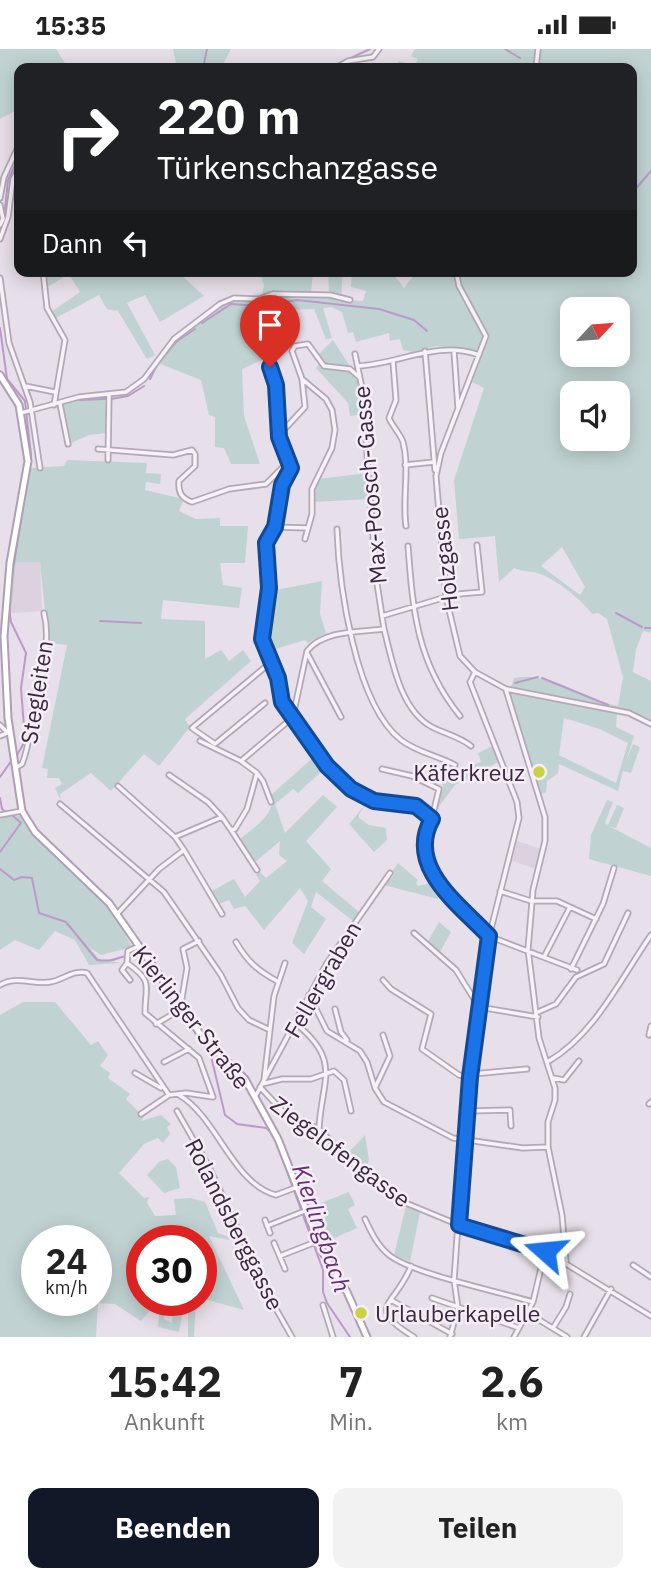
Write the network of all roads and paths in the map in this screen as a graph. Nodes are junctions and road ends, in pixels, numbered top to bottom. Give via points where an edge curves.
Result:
1 (379, 49) edge
2 (345, 63) edge
3 (14, 156) edge
4 (14, 177) edge
5 (0, 198) edge
6 (0, 205) edge
7 (0, 225) edge
8 (0, 238) edge
9 (44, 277) edge
10 (458, 277) edge
11 (0, 278) edge
12 (350, 300) dead end
13 (425, 351) junction
14 (453, 351) junction
15 (264, 353) dead end
16 (355, 354) dead end
17 (480, 355) junction
18 (393, 362) junction
19 (358, 366) junction
20 (0, 375) edge
21 (361, 378) junction
22 (302, 379) junction
23 (25, 386) junction
24 (55, 392) junction
25 (456, 392) junction
26 (463, 392) junction
27 (109, 395) junction
28 (60, 404) junction
29 (54, 405) junction
30 (30, 410) junction
31 (459, 411) junction
32 (21, 413) junction
33 (280, 434) junction
34 (68, 444) dead end
35 (98, 449) dead end
36 (109, 449) junction
37 (439, 457) junction
38 (433, 459) junction
39 (108, 460) dead end
40 (288, 462) junction
41 (405, 465) junction
42 (40, 468) dead end
43 (436, 475) junction
44 (406, 526) dead end
45 (275, 527) junction
46 (308, 529) junction
47 (337, 529) dead end
48 (305, 539) dead end
49 (477, 545) dead end
50 (408, 547) dead end
51 (446, 596) junction
52 (413, 607) junction
53 (44, 613) dead end
54 (382, 616) junction
55 (384, 629) junction
56 (352, 633) junction
57 (307, 651) junction
58 (270, 663) junction
59 (475, 673) junction
60 (506, 689) junction
61 (265, 703) dead end
62 (460, 716) dead end
63 (341, 717) dead end
64 (292, 718) junction
65 (651, 723) edge
66 (0, 725) edge
67 (9, 733) junction
68 (0, 736) edge
69 (200, 740) dead end
70 (471, 746) dead end
71 (15, 761) junction
72 (241, 761) junction
73 (455, 765) dead end
74 (382, 769) dead end
75 (257, 773) junction
76 (169, 775) dead end
77 (118, 786) dead end
78 (271, 802) dead end
79 (60, 804) dead end
80 (22, 811) junction
81 (0, 815) edge
82 (222, 817) junction
83 (432, 819) junction
84 (231, 830) junction
85 (175, 837) junction
86 (184, 850) junction
87 (614, 868) dead end
88 (257, 870) dead end
89 (390, 873) dead end
90 (150, 881) junction
91 (500, 891) junction
92 (531, 901) junction
93 (570, 907) junction
94 (628, 913) dead end
95 (117, 914) junction
96 (222, 914) dead end
97 (596, 919) junction
98 (414, 933) dead end
99 (651, 935) edge
100 (489, 936) junction
101 (199, 941) junction
102 (236, 942) dead end
103 (137, 947) junction
104 (528, 949) junction
105 (545, 955) junction
106 (127, 963) junction
107 (285, 963) dead end
108 (130, 980) dead end
109 (383, 980) dead end
110 (277, 981) junction
111 (0, 985) edge
112 (309, 995) junction
113 (181, 1004) junction
114 (479, 1007) junction
115 (335, 1009) dead end
116 (178, 1011) dead end
117 (538, 1014) junction
118 (295, 1023) junction
119 (156, 1024) junction
120 (651, 1025) edge
121 (270, 1030) junction
122 (383, 1035) dead end
123 (649, 1035) dead end
124 (350, 1042) junction
125 (189, 1049) junction
126 (548, 1061) junction
127 (579, 1061) dead end
128 (164, 1062) dead end
129 (527, 1069) dead end
130 (327, 1071) junction
131 (135, 1073) dead end
132 (470, 1077) junction
133 (553, 1077) junction
134 (248, 1085) junction
135 (261, 1085) junction
136 (375, 1088) junction
137 (162, 1089) junction
138 (177, 1094) junction
139 (169, 1095) junction
140 (254, 1098) junction
141 (177, 1111) dead end
142 (351, 1111) dead end
143 (467, 1111) junction
144 (141, 1114) dead end
145 (511, 1126) dead end
146 (319, 1129) junction
147 (464, 1140) junction
148 (548, 1147) junction
149 (295, 1188) junction
150 (305, 1211) junction
151 (365, 1219) dead end
152 (265, 1220) dead end
153 (459, 1225) junction
154 (267, 1226) junction
155 (270, 1233) dead end
156 (316, 1242) junction
157 (274, 1243) dead end
158 (545, 1251) junction
159 (280, 1256) junction
160 (566, 1261) junction
161 (633, 1265) dead end
162 (411, 1266) junction
163 (285, 1269) dead end
164 (651, 1277) edge
165 (454, 1280) junction
166 (611, 1289) junction
167 (570, 1294) dead end
168 (432, 1298) dead end
169 (390, 1300) junction
170 (533, 1302) junction
171 (323, 1304) dead end
172 (457, 1308) junction
173 (528, 1313) junction
174 (651, 1316) edge
175 (519, 1328) junction
176 (553, 1328) junction
177 (451, 1336) edge
178 (292, 1337) edge
179 (333, 1337) edge
180 (367, 1337) edge
181 (414, 1337) edge
182 (514, 1337) edge
183 (567, 1337) edge
184 (584, 1337) edge

1 - 2 street via 373,57
3 - 5 street
4 - 8 street
6 - 7 street
9 - 24 street via 47,308 65,340
10 - 17 street, Holzgasse via 486,332
11 - 23 street via 9,343
12 - 27 street via 273,294 259,299 234,298 174,339 136,386
13 - 14 street
13 - 18 street
13 - 38 street
14 - 17 street
14 - 25 street
15 - 33 street via 276,385
16 - 19 street, Max-Poosch-Gasse
17 - 26 street, Holzgasse
18 - 19 street
18 - 41 street via 396,400 389,418 402,440
19 - 21 street, Max-Poosch-Gasse
20 - 32 main road
21 - 22 street via 350,369 324,366 312,347 302,342 292,351
21 - 54 street, Max-Poosch-Gasse
22 - 33 street via 304,407
22 - 46 street via 326,399 335,430 332,448 312,489
23 - 24 street
23 - 30 street
24 - 29 street
25 - 26 street
25 - 31 street
26 - 31 street, Holzgasse
27 - 28 street
27 - 36 street
28 - 29 street
28 - 34 street
29 - 30 street
30 - 32 street
30 - 42 street
31 - 37 street, Holzgasse
32 - 67 main road, Kierlinger Straße via 28,467 9,563 4,636
33 - 40 street
35 - 36 street
36 - 39 street
36 - 40 street via 173,455 192,450 195,466 178,488 192,502 229,489 266,484
37 - 38 street
37 - 43 street, Holzgasse
38 - 41 street
38 - 43 street
40 - 45 street via 291,468 282,485
41 - 44 street
43 - 51 street, Holzgasse
45 - 46 street
45 - 58 street via 266,543 269,588 262,639
46 - 48 street
47 - 56 street via 341,584
49 - 51 street via 482,592
50 - 52 street
51 - 52 street
51 - 59 street, Holzgasse via 458,651
52 - 54 street
52 - 62 street via 429,669
53 - 71 street, Stegleiten via 43,670 29,743 23,762
54 - 55 street, Max-Poosch-Gasse
55 - 56 street
55 - 70 street, Max-Poosch-Gasse via 410,702 430,726
56 - 57 street via 318,641
56 - 73 street via 367,689 384,722 416,750
57 - 63 street
57 - 64 street
58 - 61 street via 192,728 215,744
58 - 64 street
59 - 60 street
59 - 91 street via 470,682 517,802 519,818
60 - 65 street via 629,713
60 - 92 street via 545,817 545,841
64 - 72 street
64 - 83 street via 327,766 351,789 374,801 416,806
66 - 67 street
67 - 68 street
67 - 71 main road, Kierlinger Straße
69 - 72 street
71 - 80 main road, Kierlinger Straße
72 - 75 street
74 - 83 street via 439,789
75 - 78 street
75 - 84 street via 247,809
76 - 82 street
77 - 85 street
79 - 90 street
80 - 81 street
80 - 95 main road, Kierlinger Straße via 35,832
82 - 84 street
82 - 85 street
83 - 100 street via 425,848 435,877 449,899
84 - 88 street
85 - 86 street
86 - 90 street
86 - 96 street
87 - 97 street
89 - 112 street, Fellergraben via 345,933
90 - 95 street
90 - 101 street via 173,903
91 - 92 street
91 - 100 street
92 - 93 street via 557,901
92 - 104 street
93 - 97 street
93 - 105 street
94 - 117 street via 604,964 576,977 556,1004
95 - 103 main road, Kierlinger Straße
97 - 105 street via 574,969
98 - 114 street via 456,970
99 - 126 street via 592,1022 568,1048
100 - 104 street
100 - 114 street
101 - 113 street via 183,951 187,968
101 - 121 street via 238,1008 249,1020
102 - 110 street via 259,972
103 - 106 street
103 - 113 main road, Kierlinger Straße
104 - 105 street
104 - 117 street
106 - 108 street via 122,970
106 - 119 street via 146,979 145,1012
107 - 110 street
109 - 132 street via 431,1014 422,1049 459,1075
110 - 121 street
111 - 137 street via 26,979 52,982 79,971 87,973
112 - 118 street, Fellergraben
112 - 124 street via 327,1031
113 - 134 main road, Kierlinger Straße via 210,1047
114 - 117 street
114 - 132 street
115 - 124 street via 341,1032
116 - 119 street
117 - 126 street via 539,1038
118 - 130 street via 316,1045
118 - 135 street, Fellergraben
119 - 125 street
120 - 123 street
121 - 135 street
122 - 136 street via 390,1056
124 - 136 street via 367,1062
125 - 128 street
125 - 138 street via 200,1061 213,1097
126 - 133 street
127 - 133 street via 564,1080
129 - 132 street
130 - 135 street via 311,1079
130 - 142 street via 344,1080
130 - 146 street
131 - 137 street
132 - 143 street
133 - 148 street via 555,1100 548,1122
134 - 135 street
134 - 140 main road, Kierlinger Straße
135 - 140 street, Fellergraben
135 - 146 street, Ziegelofengasse via 286,1115
136 - 147 street via 384,1101 442,1134
137 - 139 street
138 - 139 street
138 - 149 street via 195,1109 258,1187 276,1195
139 - 144 street
140 - 149 main road, Kierlinger Straße via 276,1133
141 - 178 street, Rolandsberggasse
143 - 145 street via 510,1110
143 - 147 street
146 - 153 street, Ziegelofengasse via 391,1195
147 - 148 street
147 - 153 street
148 - 160 street
149 - 150 main road, Kierlinger Straße
150 - 154 street
150 - 156 main road, Kierlinger Straße
151 - 162 street via 381,1248
152 - 154 street
153 - 158 street, Ziegelofengasse
153 - 165 street
154 - 155 street
156 - 159 street
156 - 180 main road, Kierlinger Straße
157 - 159 street
158 - 160 street, Ziegelofengasse
158 - 170 street
159 - 163 street
160 - 166 street, Ziegelofengasse
161 - 164 street
162 - 165 street
162 - 169 street
165 - 170 street
165 - 172 street
166 - 174 street, Ziegelofengasse
166 - 184 street
167 - 176 street
168 - 172 street
169 - 177 street
169 - 181 street via 388,1321
170 - 173 street
171 - 179 street
172 - 175 street
172 - 177 street
173 - 175 street
173 - 176 street
175 - 182 street
176 - 183 street

